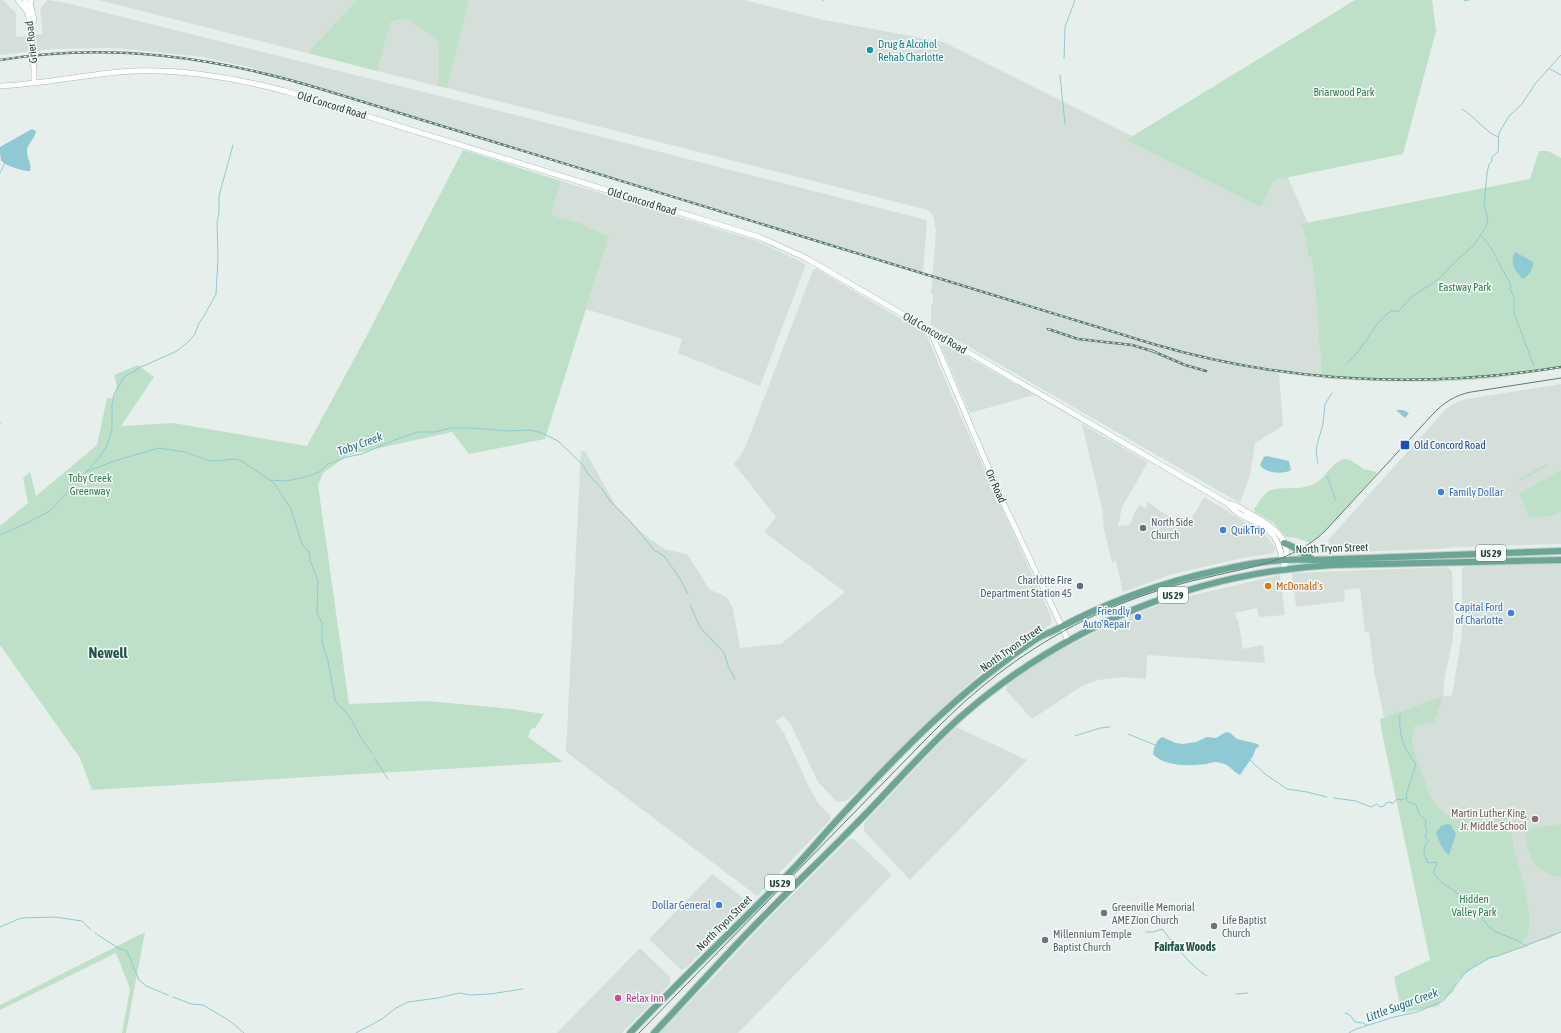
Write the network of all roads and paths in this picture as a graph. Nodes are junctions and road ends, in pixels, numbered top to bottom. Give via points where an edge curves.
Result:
1 (18, 0) edge
2 (24, 0) edge
3 (31, 0) edge
4 (28, 12) junction
5 (31, 28) junction
6 (34, 84) junction
7 (0, 86) edge
8 (930, 330) junction
9 (1227, 503) junction
10 (1284, 542) junction
11 (1561, 547) edge
12 (1551, 550) junction
13 (1561, 551) edge
14 (1491, 553) junction
15 (1284, 559) junction
16 (1313, 560) junction
17 (1561, 560) edge
18 (1455, 562) junction
19 (1285, 568) junction
20 (1061, 627) junction
21 (1068, 640) junction
22 (630, 1033) edge
23 (654, 1033) edge

1 - 4 street
2 - 4 street, Grier Road
3 - 5 street via 34,20
4 - 5 street, Grier Road
5 - 6 street, Grier Road, bridge
6 - 7 street, Old Concord Road
6 - 8 street, Old Concord Road via 120,72 171,72 230,78 285,91 759,237 806,258
8 - 9 street, Old Concord Road
8 - 20 street, Orr Road via 1005,506
9 - 10 street, Old Concord Road via 1234,504 1271,526
9 - 15 street, Old Concord Road via 1272,533
10 - 15 street, Old Concord Road
10 - 16 main road
11 - 12 main road
12 - 13 main road, North Tryon Street / US 29
12 - 14 main road, North Tryon Street / US 29
14 - 16 main road, North Tryon Street / US 29
14 - 18 main road via 1460,558
15 - 16 main road, North Tryon Street / US 29
15 - 19 street, Old Concord Road
15 - 20 main road, North Tryon Street / US 29 via 1158,585
17 - 18 main road, North Tryon Street / US 29
18 - 19 main road, North Tryon Street / US 29
19 - 21 main road, North Tryon Street / US 29 via 1235,578 1163,598 1110,619
20 - 21 street, Orr Road
20 - 22 main road, North Tryon Street / US 29 via 1024,648 940,715 789,873
21 - 23 main road, North Tryon Street / US 29 via 997,686 957,721 768,912

